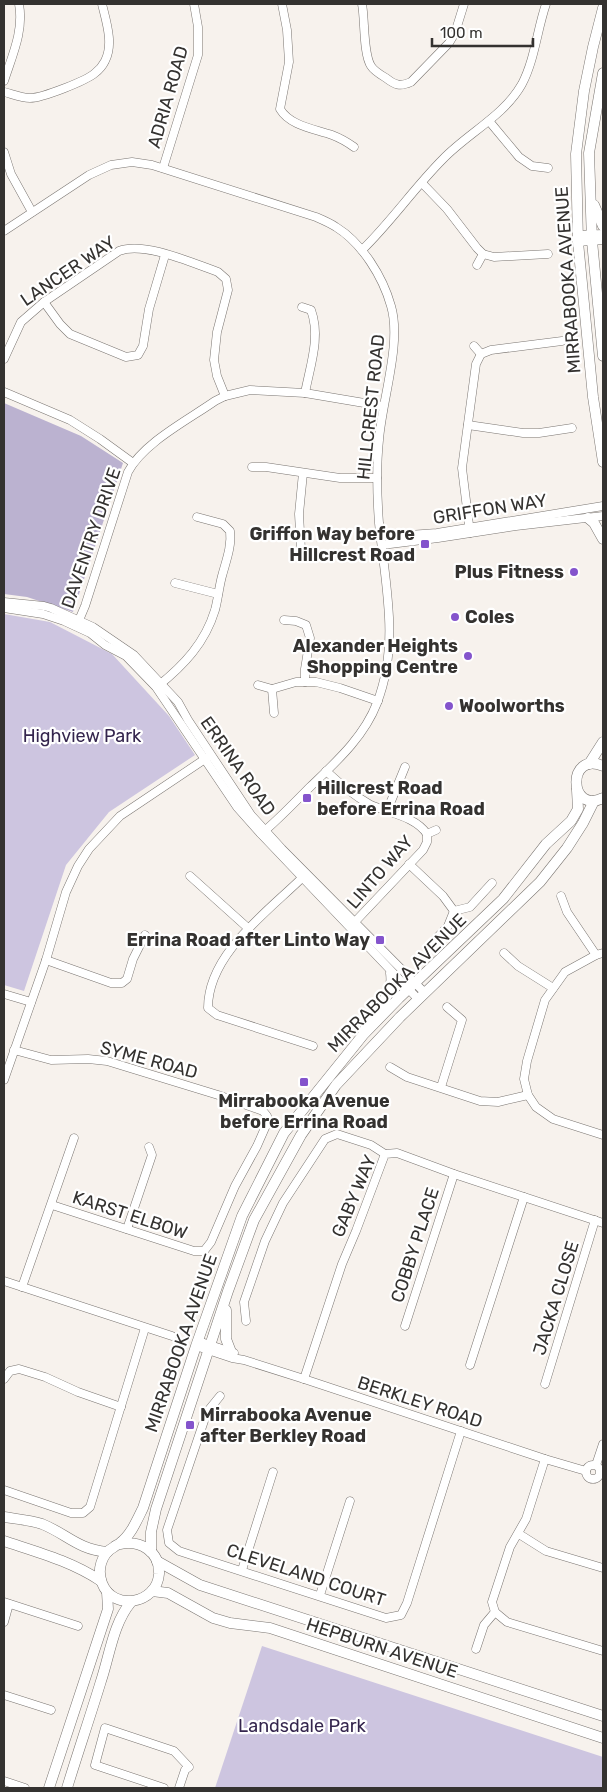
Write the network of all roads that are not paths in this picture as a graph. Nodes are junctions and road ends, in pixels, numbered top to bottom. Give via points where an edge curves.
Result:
1 (19, 4) edge
2 (102, 4) edge
3 (194, 4) edge
4 (282, 4) edge
5 (362, 4) edge
6 (464, 4) edge
7 (546, 4) edge
8 (603, 8) edge
9 (603, 73) edge
10 (4, 81) edge
11 (4, 92) edge
12 (489, 120) junction
13 (354, 146) dead end
14 (4, 152) edge
15 (163, 168) junction
16 (548, 168) dead end
17 (422, 182) junction
18 (590, 182) junction
19 (32, 212) junction
20 (603, 226) edge
21 (4, 231) edge
22 (603, 234) edge
23 (578, 238) junction
24 (592, 238) junction
25 (603, 240) edge
26 (603, 248) edge
27 (362, 250) junction
28 (165, 254) junction
29 (483, 254) junction
30 (548, 254) dead end
31 (594, 258) junction
32 (477, 265) dead end
33 (44, 302) junction
34 (302, 307) dead end
35 (562, 341) dead end
36 (474, 346) dead end
37 (481, 354) junction
38 (603, 356) edge
39 (4, 359) edge
40 (4, 392) edge
41 (305, 393) junction
42 (225, 396) junction
43 (382, 406) junction
44 (468, 425) junction
45 (572, 428) dead end
46 (603, 462) edge
47 (133, 463) junction
48 (252, 467) dead end
49 (303, 473) junction
50 (377, 478) junction
51 (603, 506) edge
52 (603, 516) edge
53 (196, 517) dead end
54 (588, 518) junction
55 (469, 530) junction
56 (603, 539) edge
57 (381, 541) junction
58 (301, 550) dead end
59 (176, 583) dead end
60 (218, 594) junction
61 (4, 602) edge
62 (4, 608) edge
63 (284, 620) dead end
64 (77, 624) junction
65 (305, 682) junction
66 (159, 685) junction
67 (258, 685) dead end
68 (272, 689) junction
69 (378, 701) junction
70 (274, 713) dead end
71 (603, 742) edge
72 (208, 757) junction
73 (589, 764) junction
74 (404, 766) dead end
75 (603, 766) edge
76 (326, 771) junction
77 (577, 790) junction
78 (598, 800) edge
79 (387, 811) junction
80 (436, 830) dead end
81 (263, 832) junction
82 (427, 834) junction
83 (410, 864) junction
84 (190, 876) dead end
85 (304, 876) junction
86 (492, 883) dead end
87 (561, 896) dead end
88 (454, 911) junction
89 (352, 926) junction
90 (249, 929) junction
91 (144, 935) dead end
92 (432, 942) dead end
93 (504, 953) dead end
94 (599, 954) edge
95 (46, 960) junction
96 (391, 973) junction
97 (411, 986) junction
98 (553, 988) junction
99 (4, 994) edge
100 (421, 995) junction
101 (31, 1002) junction
102 (447, 1007) dead end
103 (363, 1035) junction
104 (313, 1046) dead end
105 (14, 1050) junction
106 (390, 1067) dead end
107 (4, 1080) edge
108 (441, 1087) junction
109 (528, 1095) junction
110 (268, 1121) joint
111 (603, 1135) edge
112 (74, 1138) dead end
113 (149, 1147) dead end
114 (384, 1154) junction
115 (454, 1174) junction
116 (524, 1197) junction
117 (52, 1205) junction
118 (599, 1221) edge
119 (127, 1229) junction
120 (4, 1282) edge
121 (22, 1288) junction
122 (228, 1291) junction
123 (246, 1321) dead end
124 (405, 1326) dead end
125 (145, 1328) junction
126 (172, 1336) dead end
127 (197, 1343) junction
128 (209, 1348) junction
129 (230, 1352) junction
130 (244, 1360) junction
131 (470, 1365) dead end
132 (4, 1379) edge
133 (304, 1379) junction
134 (545, 1384) dead end
135 (220, 1396) dead end
136 (121, 1406) junction
137 (461, 1431) junction
138 (603, 1444) edge
139 (545, 1459) junction
140 (596, 1466) junction
141 (586, 1470) junction
142 (273, 1472) dead end
143 (602, 1475) edge
144 (4, 1490) edge
145 (350, 1501) dead end
146 (4, 1516) edge
147 (519, 1534) junction
148 (4, 1541) edge
149 (120, 1544) junction
150 (107, 1552) junction
151 (151, 1552) junction
152 (157, 1561) junction
153 (603, 1568) edge
154 (242, 1570) junction
155 (101, 1581) junction
156 (152, 1591) junction
157 (107, 1592) junction
158 (320, 1595) junction
159 (130, 1602) junction
160 (7, 1603) edge
161 (495, 1612) junction
162 (4, 1622) edge
163 (78, 1626) dead end
164 (476, 1649) dead end
165 (603, 1652) edge
166 (4, 1694) edge
167 (51, 1710) dead end
168 (603, 1716) edge
169 (603, 1738) edge
170 (4, 1781) edge
171 (24, 1788) edge
172 (49, 1788) edge
173 (67, 1788) edge
174 (164, 1788) edge
175 (179, 1788) edge

1 - 10 street via 20,32
2 - 11 street via 109,48 105,61 95,73 43,96 20,97
3 - 15 street, ADRIA ROAD via 198,55
4 - 13 street via 289,62 280,109 284,117
5 - 6 street via 370,66 402,86 411,82 449,43
7 - 12 street via 521,85
8 - 23 main road, MIRRABOOKA AVENUE via 584,91 576,154
9 - 18 main road, MIRRABOOKA AVENUE via 589,153
12 - 16 street via 519,158 532,166
12 - 17 street via 456,146
14 - 19 street via 11,174
15 - 19 street, HILLCREST ROAD via 132,162 111,165 89,175
15 - 27 street, HILLCREST ROAD via 316,217 338,228
17 - 27 street
17 - 29 street
18 - 20 main road via 596,212
18 - 24 main road, MIRRABOOKA AVENUE
19 - 21 street, HILLCREST ROAD
22 - 24 street
23 - 24 street
23 - 46 main road, MIRRABOOKA AVENUE via 593,397
24 - 25 street
24 - 31 main road, MIRRABOOKA AVENUE
26 - 31 main road
27 - 43 street, HILLCREST ROAD via 381,276 392,307 394,341
28 - 33 street, LANCER WAY via 145,248 119,251
28 - 33 street via 149,309 143,346 138,355 126,357 70,334
28 - 42 street, LANCER WAY via 218,272 226,279 228,290 217,332 214,360
29 - 30 street via 494,257
29 - 32 street
31 - 38 main road, MIRRABOOKA AVENUE
33 - 39 street, LANCER WAY via 21,322
34 - 41 street via 311,310 316,323
35 - 37 street
36 - 37 street
37 - 44 street via 476,364
40 - 47 street via 70,420
41 - 42 street, DAVENTRY DRIVE via 250,390
41 - 43 street, DAVENTRY DRIVE
42 - 47 street, DAVENTRY DRIVE via 147,448
43 - 50 street, HILLCREST ROAD
44 - 45 street via 523,433
44 - 55 street via 462,468
47 - 64 street, DAVENTRY DRIVE
48 - 49 street
49 - 50 street
49 - 58 street via 299,514
50 - 57 street, HILLCREST ROAD
51 - 55 street, GRIFFON WAY
52 - 54 street, GRIFFON WAY
53 - 60 street via 223,524 230,530 232,540
54 - 55 street, GRIFFON WAY
54 - 56 main road
55 - 57 street, GRIFFON WAY
57 - 69 street, HILLCREST ROAD via 390,625 387,665
59 - 60 street
60 - 66 street via 205,636 187,660
61 - 64 street, ERRINA ROAD via 44,606
62 - 64 street, ERRINA ROAD
63 - 65 street via 306,625 310,638
64 - 66 street, ERRINA ROAD via 112,639 134,655
65 - 68 street
65 - 69 street via 340,688
66 - 72 street, ERRINA ROAD
67 - 68 street
68 - 70 street
69 - 76 street, HILLCREST ROAD via 364,729
71 - 73 main road, MIRRABOOKA AVENUE
72 - 81 street, ERRINA ROAD via 237,807
72 - 95 street via 120,816 89,850 66,892
73 - 75 main road
73 - 77 main road, MIRRABOOKA AVENUE via 578,774
74 - 79 street, LINTO WAY
76 - 79 street, LINTO WAY via 350,792
76 - 81 street, HILLCREST ROAD
77 - 78 main road, MIRRABOOKA AVENUE via 584,798
77 - 97 main road, MIRRABOOKA AVENUE via 578,809 571,822 546,844 503,898
78 - 100 main road, MIRRABOOKA AVENUE via 540,882
79 - 82 street, LINTO WAY via 418,824
80 - 82 street, LINTO WAY
81 - 85 street, ERRINA ROAD
82 - 83 street, LINTO WAY via 423,850
83 - 88 street via 444,896
83 - 89 street, LINTO WAY
84 - 90 street
85 - 89 street, ERRINA ROAD
85 - 90 street
86 - 88 street via 470,907
87 - 94 street via 568,912
88 - 92 street via 448,926
89 - 96 street, ERRINA ROAD
89 - 97 street, ERRINA ROAD
90 - 104 street via 219,966 208,995 208,1008 217,1015
91 - 95 street via 127,979 122,983
93 - 98 street
94 - 98 street via 565,972
95 - 101 street
96 - 97 street, ERRINA ROAD
96 - 103 main road via 388,996 370,1018
97 - 100 street, ERRINA ROAD
97 - 103 main road, MIRRABOOKA AVENUE
98 - 109 street via 545,1000 526,1061 524,1079
99 - 101 street
100 - 122 main road, MIRRABOOKA AVENUE via 336,1084 301,1135 254,1220
101 - 105 street
102 - 108 street via 462,1020
103 - 127 main road, MIRRABOOKA AVENUE via 284,1133 242,1216
105 - 107 street
105 - 110 street, SYME ROAD via 51,1060 107,1061 254,1108 263,1112
106 - 108 street via 407,1077
108 - 109 street via 480,1102 498,1102
109 - 111 street via 536,1108 553,1119
110 - 119 street, KARST ELBOW via 204,1251 194,1251
112 - 117 street
113 - 119 street via 152,1155
114 - 115 street, GABY WAY via 397,1153
114 - 123 street via 371,1145 337,1134 325,1139 283,1204 265,1241 244,1302
114 - 133 street, GABY WAY via 342,1264
115 - 116 street, GABY WAY
115 - 124 street, COBBY PLACE
116 - 118 street, GABY WAY
116 - 131 street
117 - 119 street, KARST ELBOW
117 - 121 street
118 - 134 street, JACKA CLOSE
120 - 121 street
121 - 125 street
122 - 128 main road, MIRRABOOKA AVENUE
122 - 129 main road via 226,1339
125 - 126 street
125 - 136 street
127 - 128 street, BERKLEY ROAD
127 - 149 main road, MIRRABOOKA AVENUE via 143,1508
128 - 129 street, BERKLEY ROAD
128 - 130 street, BERKLEY ROAD
128 - 151 main road, MIRRABOOKA AVENUE via 156,1509
129 - 130 street, BERKLEY ROAD
130 - 133 street, BERKLEY ROAD
132 - 136 street via 10,1371 18,1369
133 - 137 street, BERKLEY ROAD
135 - 154 street, CLEVELAND COURT via 207,1412 167,1530 169,1543 179,1550
136 - 144 street via 92,1503 86,1511 71,1513
137 - 139 street, BERKLEY ROAD
137 - 158 street, CLEVELAND COURT via 402,1615 386,1618
138 - 140 street
139 - 141 street, BERKLEY ROAD
139 - 147 street
140 - 141 street
140 - 143 street
141 - 143 street via 592,1479
142 - 154 street
145 - 158 street
146 - 150 main road via 44,1525 75,1543
147 - 153 street via 546,1551
147 - 161 street via 510,1547 492,1602
148 - 155 main road via 68,1562
149 - 150 main road
149 - 151 main road via 137,1543
150 - 155 main road via 100,1566
151 - 152 main road
152 - 156 main road via 159,1577
152 - 168 main road, HEPBURN AVENUE via 200,1585
154 - 158 street, CLEVELAND COURT
155 - 157 main road
156 - 159 main road
156 - 169 main road, HEPBURN AVENUE via 168,1593 213,1618 270,1628
157 - 159 main road via 118,1600
157 - 172 main road via 108,1609
159 - 173 main road via 112,1638
160 - 162 street
160 - 163 street
161 - 164 street via 484,1625
161 - 165 street via 507,1622
166 - 167 street
170 - 171 street
174 - 175 street via 95,1765 105,1728 174,1751 188,1767

